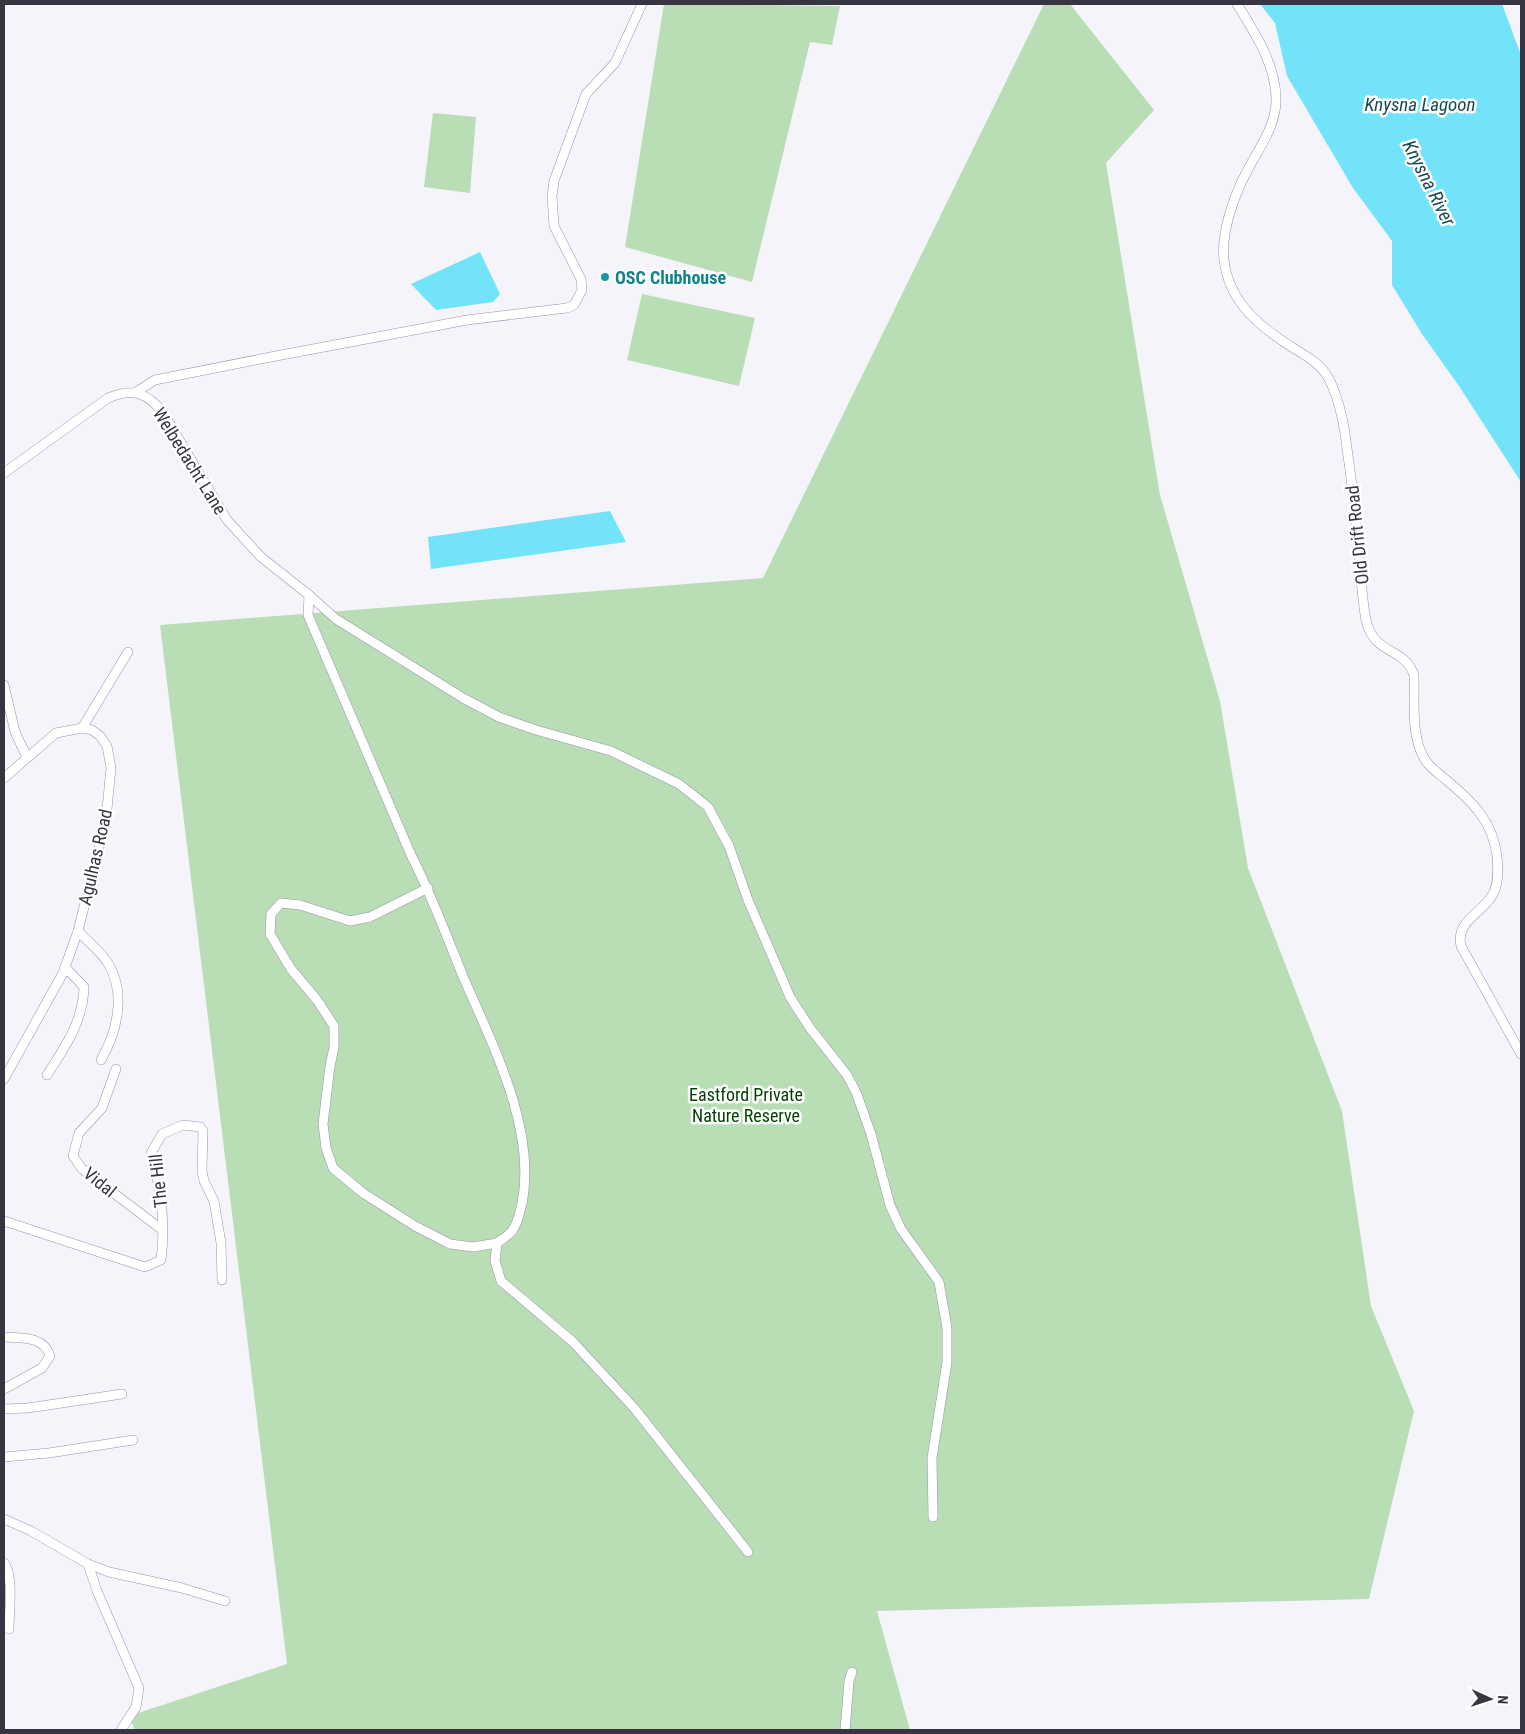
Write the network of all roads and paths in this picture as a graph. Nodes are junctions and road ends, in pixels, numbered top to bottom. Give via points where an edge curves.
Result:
1 (642, 4) edge
2 (1237, 4) edge
3 (136, 392) junction
4 (4, 473) edge
5 (309, 595) junction
6 (128, 652) dead end
7 (4, 685) edge
8 (82, 728) junction
9 (27, 757) junction
10 (4, 778) edge
11 (428, 888) junction
12 (78, 931) junction
13 (65, 967) junction
14 (1521, 1054) edge
15 (101, 1060) dead end
16 (116, 1069) dead end
17 (47, 1075) dead end
18 (4, 1079) edge
19 (4, 1221) edge
20 (162, 1229) junction
21 (497, 1243) junction
22 (222, 1280) dead end
23 (4, 1337) edge
24 (4, 1389) edge
25 (122, 1394) dead end
26 (4, 1409) edge
27 (133, 1440) dead end
28 (4, 1457) edge
29 (933, 1516) dead end
30 (4, 1519) edge
31 (748, 1552) dead end
32 (4, 1563) edge
33 (88, 1564) junction
34 (224, 1601) dead end
35 (9, 1629) dead end
36 (852, 1672) dead end
37 (121, 1730) edge
38 (845, 1730) edge

1 - 3 street via 615,63 586,94 554,180 554,226 581,279 582,290 574,305 467,320 155,380
2 - 14 street, Old Drift Road via 1261,45 1272,75 1276,101 1267,134 1244,176 1229,217 1224,258 1230,290 1253,319 1321,366 1329,379 1344,420 1364,607 1370,632 1374,640 1411,666 1417,742 1422,757 1480,810 1494,839 1496,886 1492,896 1465,924 1459,939
3 - 4 street via 124,392 108,398
3 - 5 street, Welbedacht Lane via 149,397 164,414 227,520 261,557
5 - 11 street via 308,615
5 - 29 street, Welbedacht Lane via 336,619 463,698 499,717 611,751 679,784 708,807 730,846 748,900 790,998 856,1092 890,1205 901,1229 939,1282 947,1328 947,1362 932,1458
6 - 8 street
7 - 9 street via 15,732
8 - 9 street via 56,733
8 - 12 street, Agulhas Road via 100,736 107,746 111,768 106,818
9 - 10 street
11 - 21 street via 500,1063 521,1129 525,1176 519,1217 511,1232
11 - 21 street via 370,917 350,921 281,903 271,914 270,934 291,969 334,1026 324,1124 326,1148 333,1168 363,1193 450,1244 473,1247
12 - 13 street, Agulhas Road
12 - 15 street via 103,956 116,981 118,1003 112,1040
13 - 17 street via 84,988 84,1003 70,1039
13 - 18 street, Agulhas Road
16 - 20 street, Vidal via 102,1108 79,1133 73,1156 82,1170
19 - 20 street, The Hill via 145,1268 161,1260
20 - 22 street, The Hill via 162,1197 151,1153 162,1134 183,1125 200,1127 204,1131 202,1171 214,1201 221,1243
21 - 31 street via 495,1261 501,1281 573,1342 635,1409
23 - 24 street via 39,1342 47,1348 50,1356 42,1368
25 - 26 street
27 - 28 street
30 - 33 street via 31,1530
32 - 35 street via 9,1582
33 - 34 street
33 - 37 street via 139,1688 136,1707
36 - 38 street

